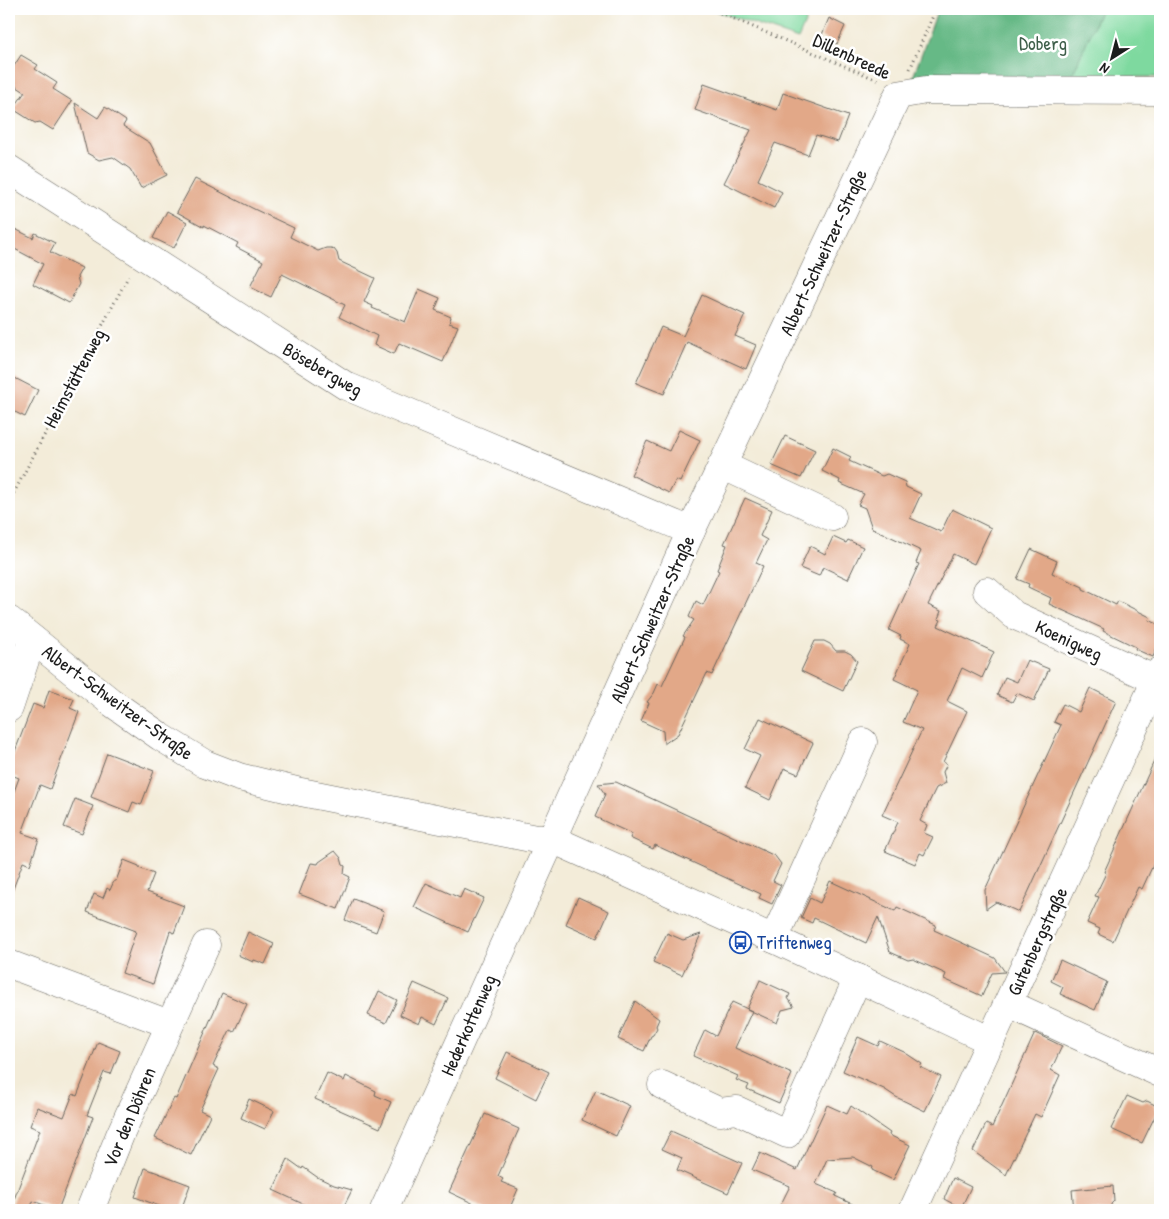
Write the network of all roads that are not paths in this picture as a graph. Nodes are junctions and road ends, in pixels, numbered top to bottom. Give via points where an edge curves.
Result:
1 (1160, 90) edge
2 (9, 169) edge
3 (722, 465) junction
4 (832, 516) dead end
5 (691, 531) junction
6 (987, 591) dead end
7 (9, 620) edge
8 (32, 639) junction
9 (1158, 676) edge
10 (9, 708) edge
11 (864, 742) dead end
12 (552, 839) junction
13 (774, 939) junction
14 (206, 945) dead end
15 (9, 964) edge
16 (858, 978) junction
17 (1009, 1004) junction
18 (169, 1024) junction
19 (991, 1041) junction
20 (1160, 1073) edge
21 (662, 1085) dead end
22 (391, 1208) edge
23 (90, 1210) edge
24 (913, 1210) edge

1 - 3 street, Albert-Schweitzer-Straße via 926,90 898,95
2 - 5 street, Bösebergweg via 346,386
3 - 4 street
3 - 5 street, Albert-Schweitzer-Straße
5 - 12 street, Albert-Schweitzer-Straße
6 - 9 street, Koenigweg via 1014,614
7 - 8 street, Albert-Schweitzer-Straße
8 - 10 street
8 - 12 street, Albert-Schweitzer-Straße via 112,702 205,764 239,777 301,792 536,839
9 - 17 street, Gutenbergstraße
11 - 13 street
12 - 13 street
12 - 22 street, Hederkottenweg
13 - 16 street
14 - 18 street, Vor den Döhren
15 - 18 street
16 - 19 street
16 - 21 street via 788,1134 737,1110 720,1112
17 - 19 street, Gutenbergstraße
17 - 20 street
18 - 23 street, Vor den Döhren
19 - 24 street, Gutenbergstraße

